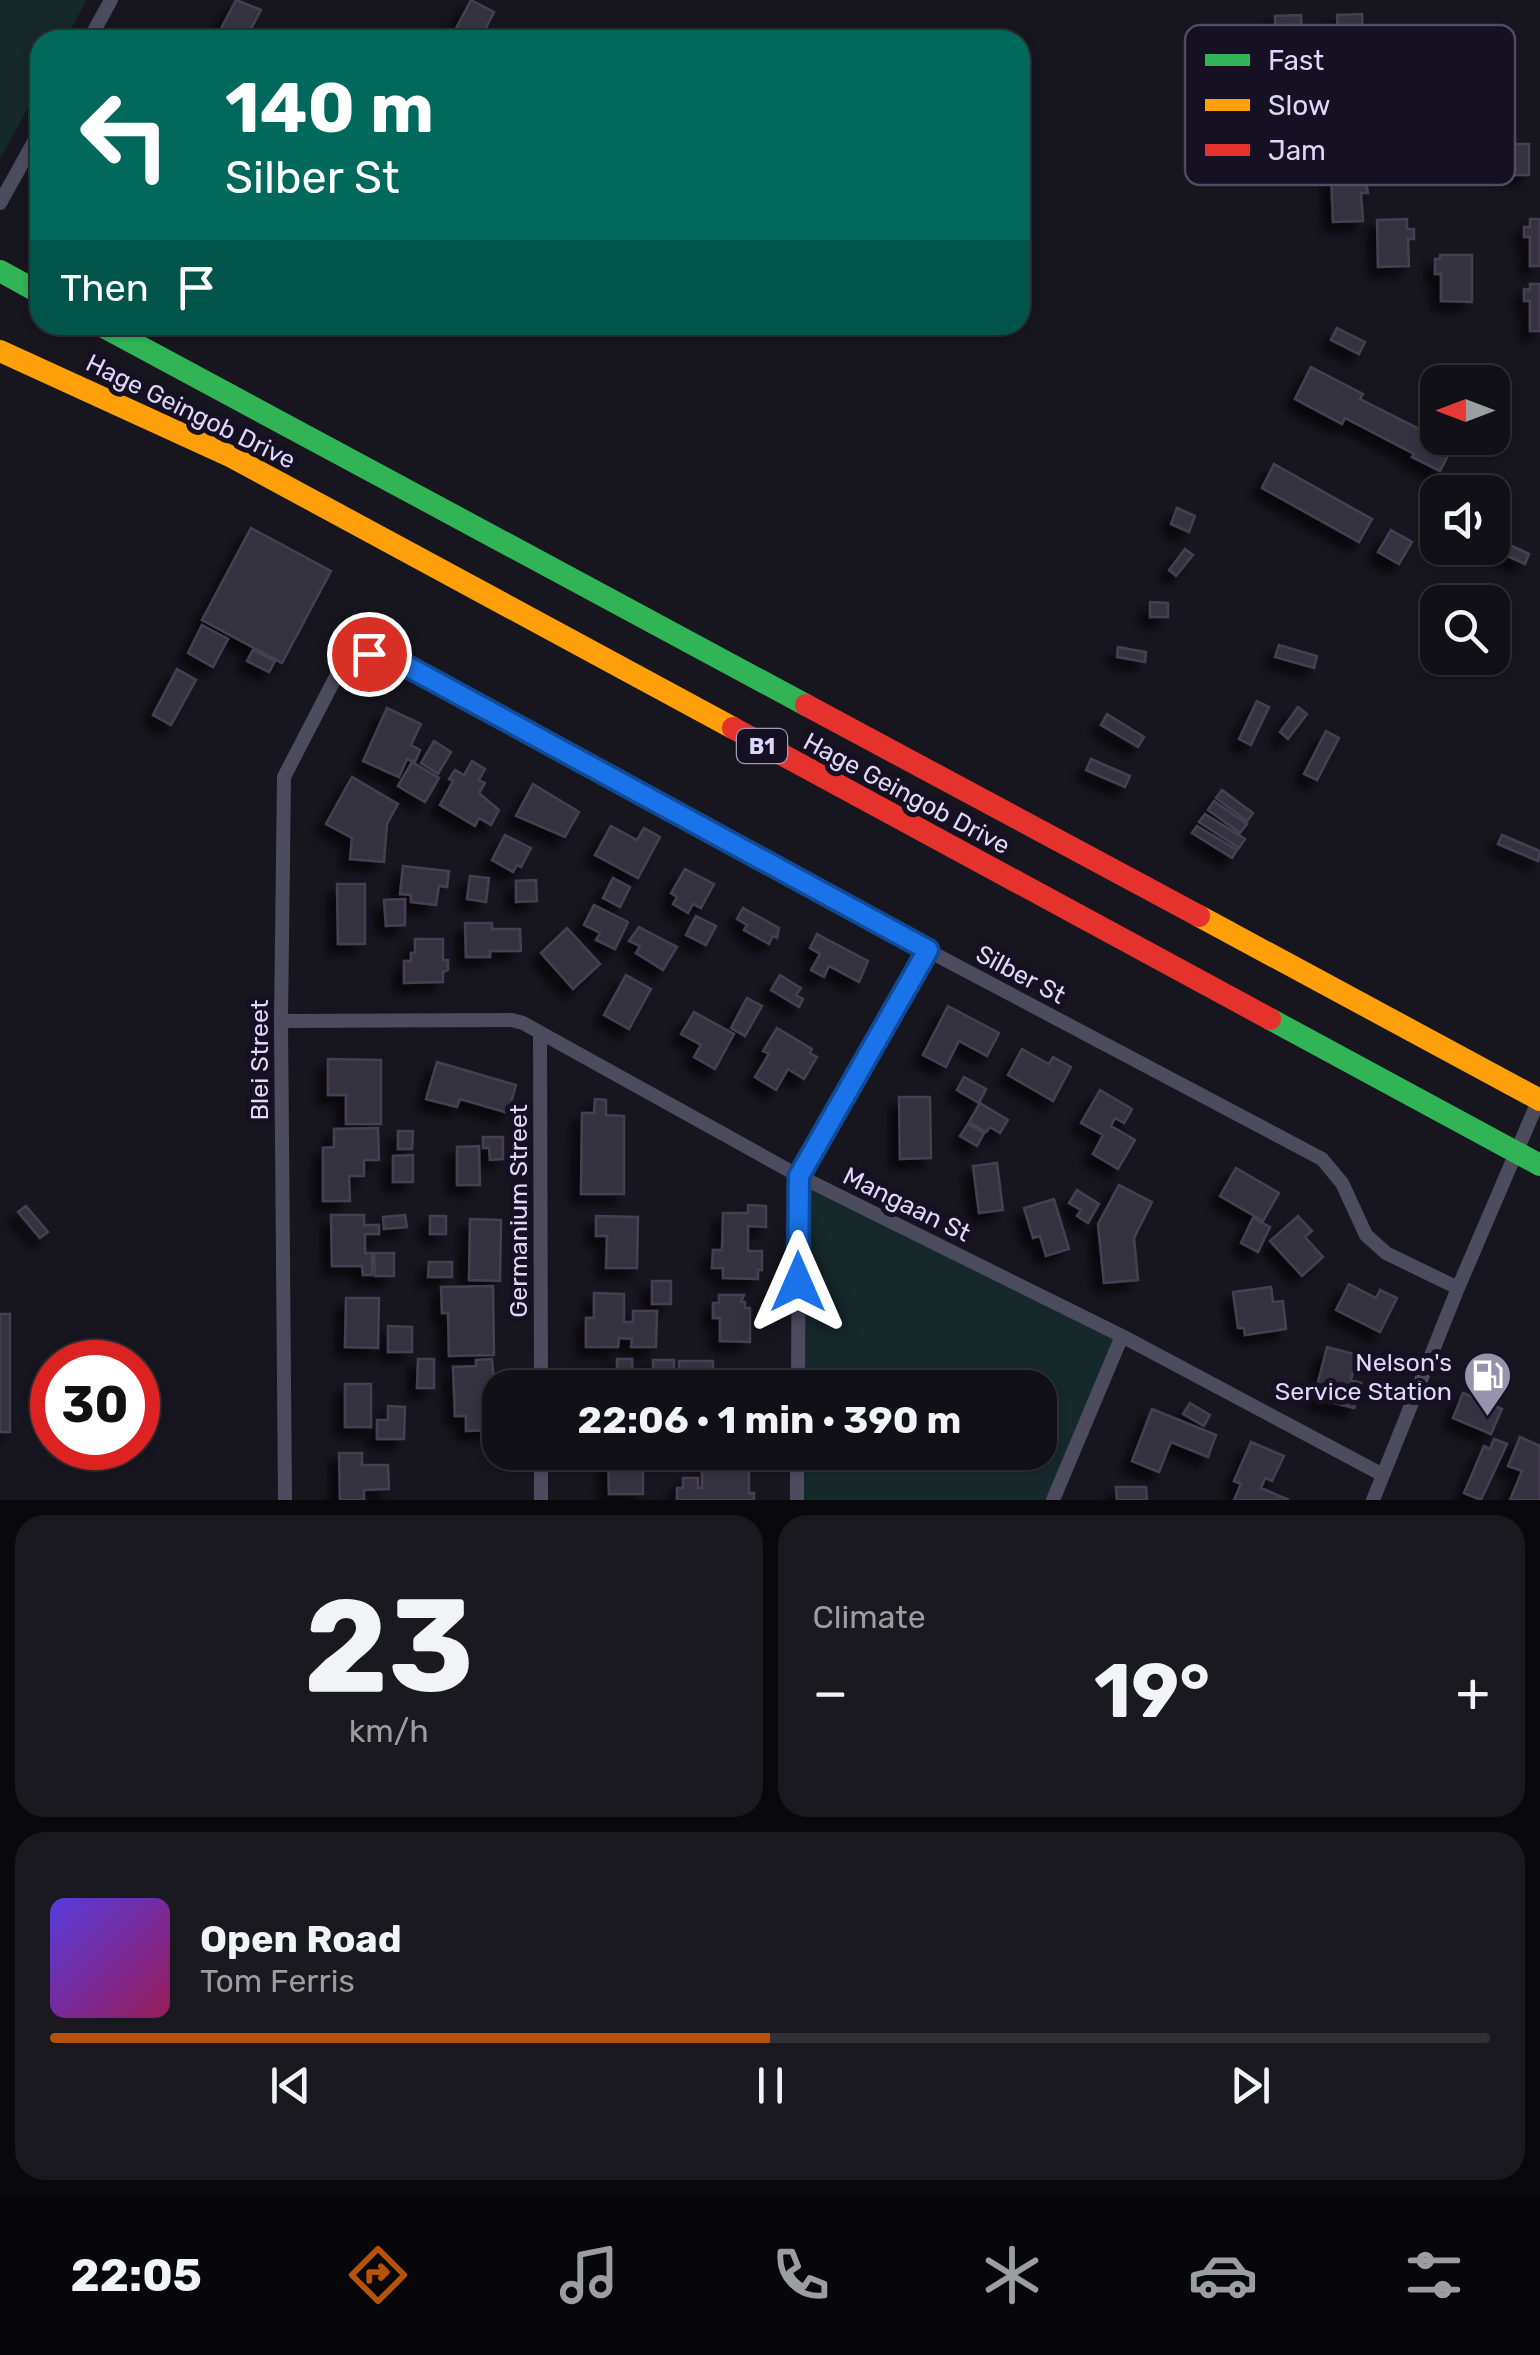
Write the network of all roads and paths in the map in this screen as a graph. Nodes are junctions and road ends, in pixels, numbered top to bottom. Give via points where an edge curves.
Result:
1 (111, 0) edge
2 (94, 30) edge
3 (30, 149) edge
4 (1, 202) edge
5 (0, 271) edge
6 (30, 288) edge
7 (119, 335) edge
8 (0, 352) edge
9 (369, 654) joint
10 (928, 950) junction
11 (281, 1021) junction
12 (540, 1034) junction
13 (1540, 1099) edge
14 (1518, 1153) junction
15 (1540, 1165) edge
16 (799, 1176) junction
17 (1458, 1288) junction
18 (1122, 1336) junction
19 (541, 1370) edge
20 (798, 1370) edge
21 (541, 1470) edge
22 (798, 1470) edge
23 (1383, 1476) junction
24 (285, 1500) edge
25 (541, 1500) edge
26 (797, 1500) edge
27 (1054, 1500) edge
28 (1372, 1500) edge

1 - 2 street
3 - 4 street
5 - 6 highway
7 - 13 highway, Hage Geingob Drive / B1
8 - 14 highway, Hage Geingob Drive / B1 via 232,456
9 - 10 street, Silber St via 392,658
9 - 11 street, Blei Street via 342,665 284,777
10 - 16 street
10 - 17 street, Silber St via 1322,1159 1342,1183 1366,1236
11 - 12 street, Mangaan St via 512,1020
11 - 24 street, Blei Street
12 - 16 street, Mangaan St
12 - 19 street, Germanium Street
13 - 14 street
14 - 15 highway, B1
14 - 17 street
16 - 18 street, Mangaan St
16 - 20 street
17 - 23 street
18 - 23 street, Mangaan St
18 - 27 street
21 - 25 street
22 - 26 street
23 - 28 street

